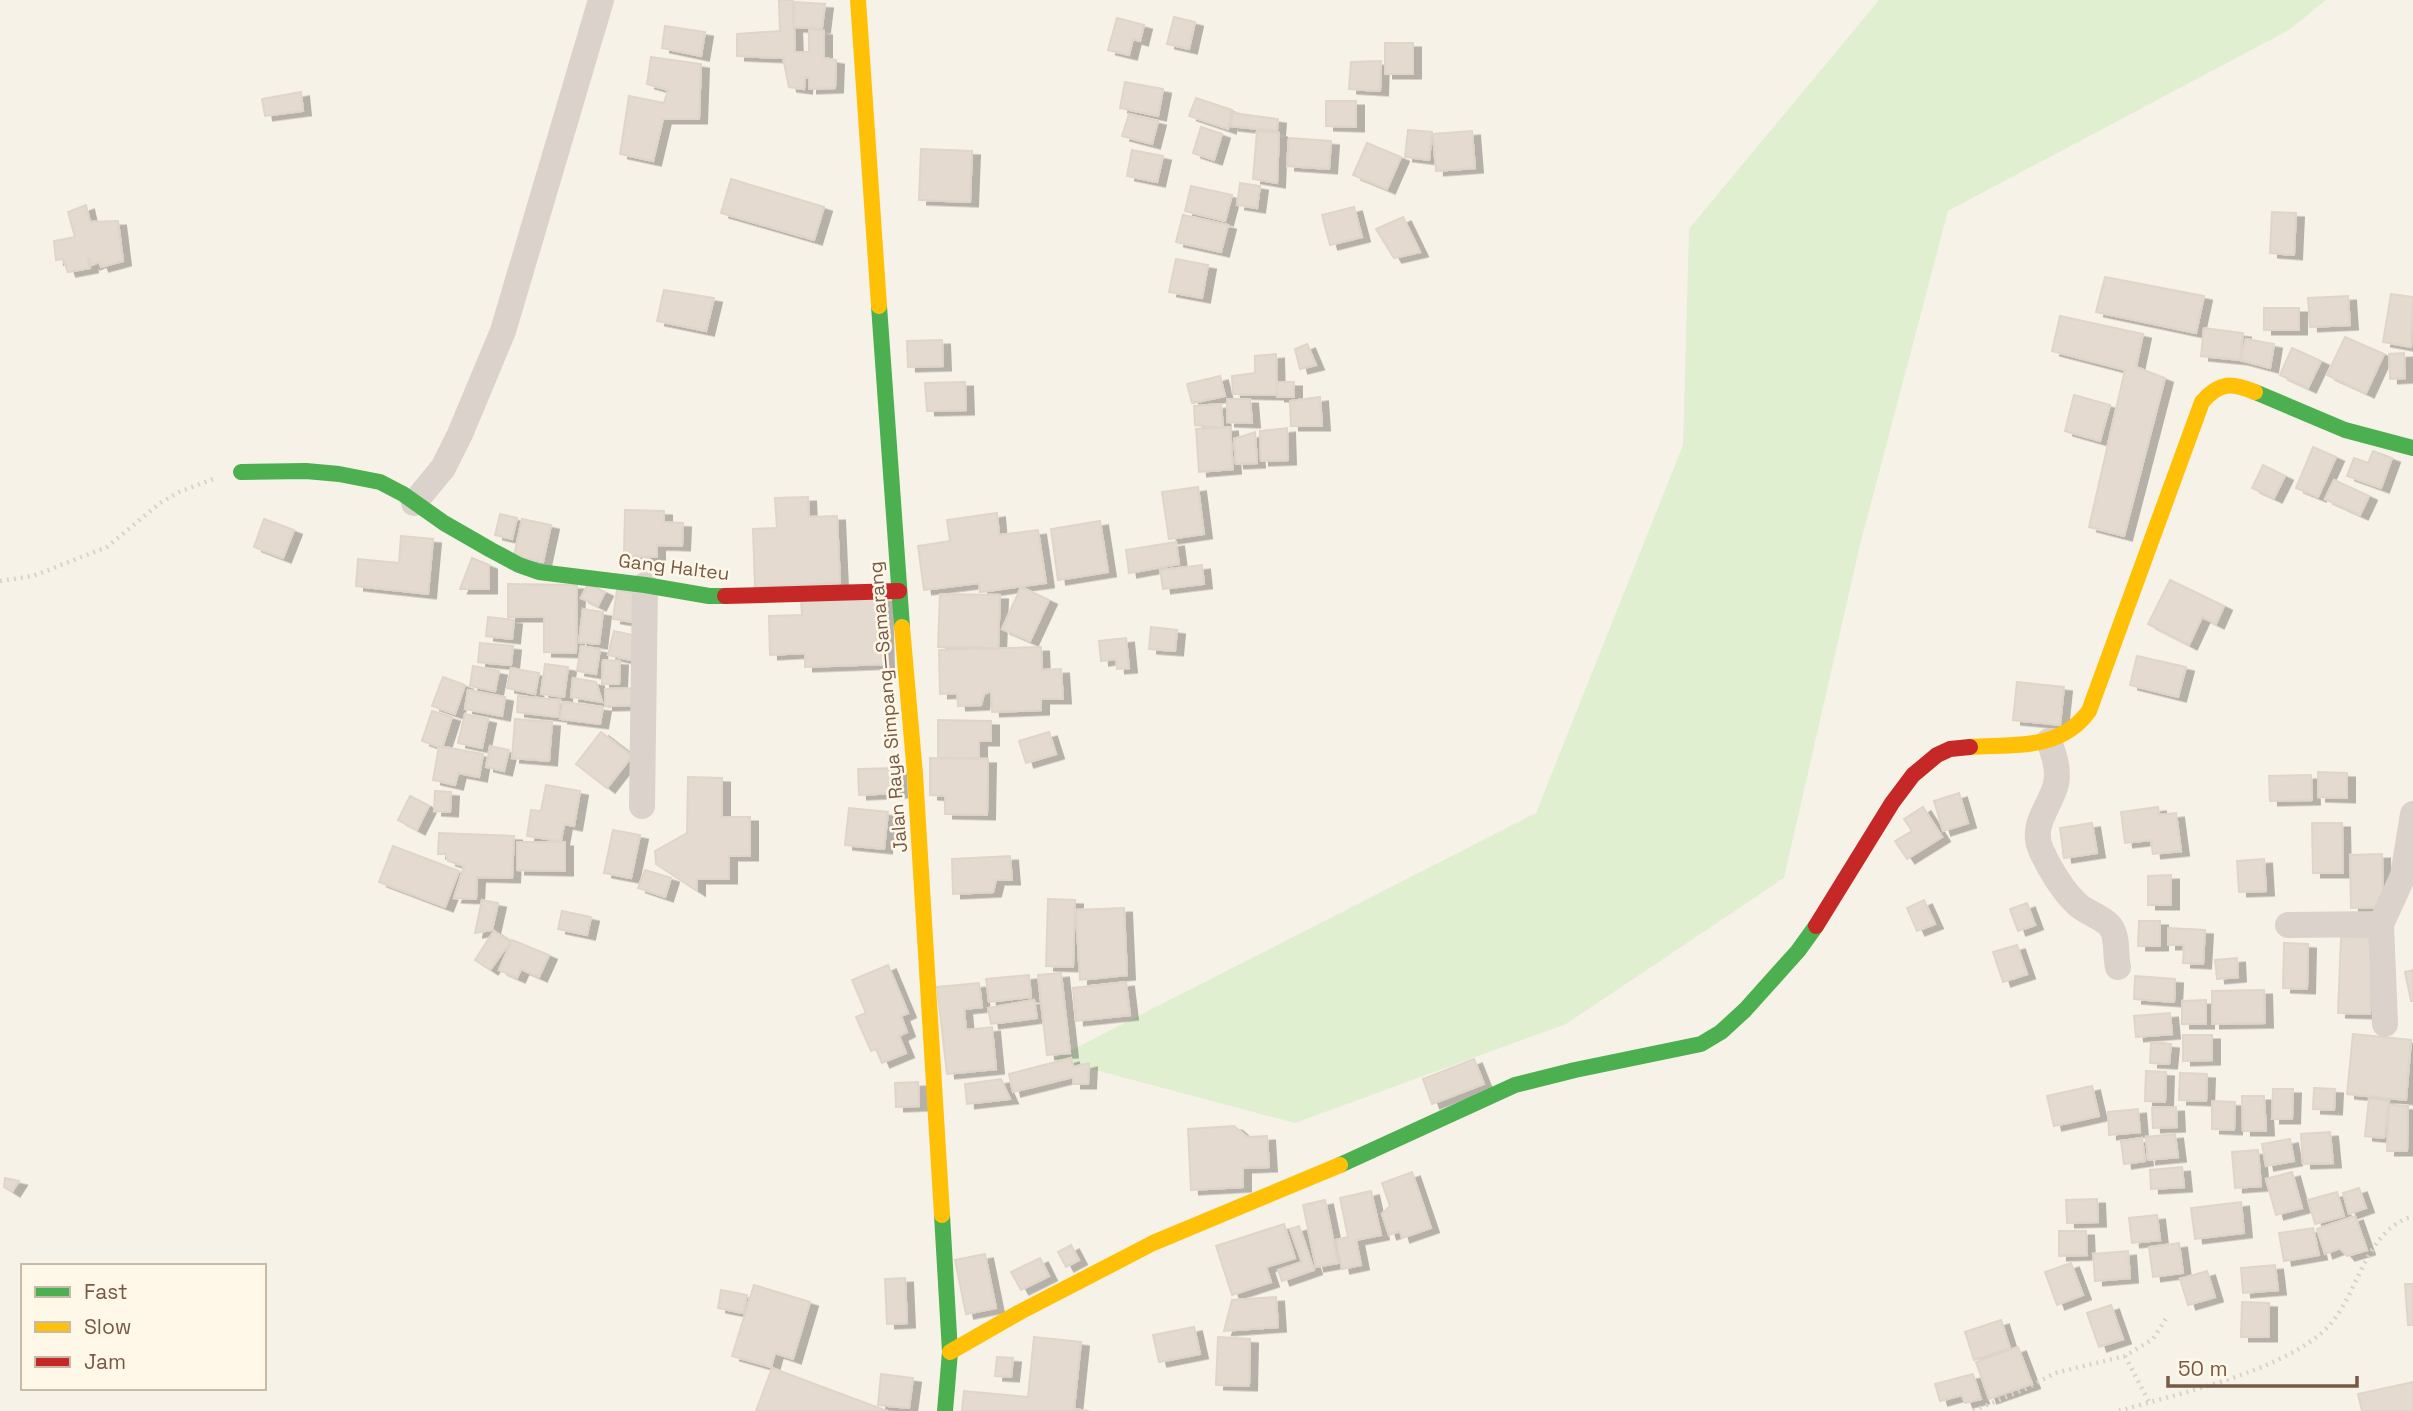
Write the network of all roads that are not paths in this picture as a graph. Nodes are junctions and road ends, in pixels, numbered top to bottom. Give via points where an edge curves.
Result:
1 (601, 0) edge
2 (858, 0) edge
3 (2413, 448) edge
4 (241, 472) road end
5 (414, 503) junction
6 (645, 585) junction
7 (899, 591) junction
8 (2049, 741) junction
9 (642, 806) dead end
10 (2413, 814) edge
11 (2381, 924) junction
12 (2288, 925) dead end
13 (2118, 967) dead end
14 (2385, 1024) dead end
15 (950, 1352) junction
16 (945, 1411) edge

1 - 5 street via 503,331 443,468
2 - 7 street, Jalan Raya Simpang—Samarang
3 - 8 street via 2374,440 2235,384 2208,394 2169,488 2090,711 2064,737
4 - 5 street, Gang Halteu via 306,471 362,478 392,488
5 - 6 street, Gang Halteu via 519,565 539,572
6 - 7 street, Gang Halteu via 729,597
6 - 9 street
7 - 15 street, Jalan Raya Simpang—Samarang via 917,802
8 - 13 street via 2056,782 2036,831 2040,849 2077,904 2113,930
8 - 15 street via 1950,749 1926,761 1885,815 1808,938 1720,1035 1701,1044 1515,1085 1153,1243
10 - 11 street via 2403,876
11 - 12 street
11 - 14 street
15 - 16 street, Jalan Raya Simpang—Samarang

